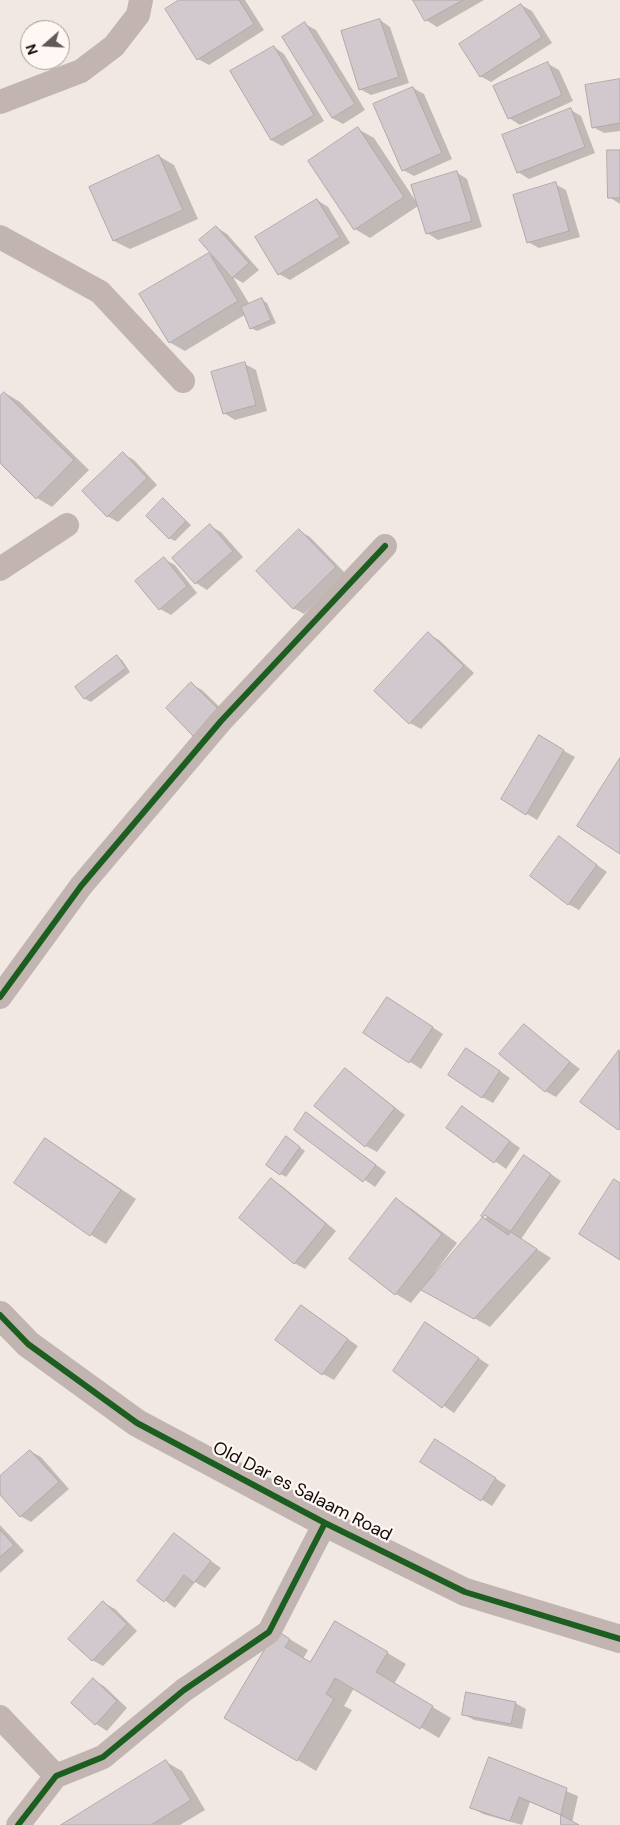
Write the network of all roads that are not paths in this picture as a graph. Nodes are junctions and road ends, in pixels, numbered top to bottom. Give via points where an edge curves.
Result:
1 (141, 0) edge
2 (0, 102) edge
3 (0, 236) edge
4 (183, 381) dead end
5 (67, 525) dead end
6 (384, 546) dead end
7 (0, 569) edge
8 (0, 997) edge
9 (0, 1315) edge
10 (325, 1523) junction
11 (620, 1639) edge
12 (0, 1717) edge
13 (56, 1776) junction
14 (18, 1825) edge

1 - 2 street via 138,16 114,46 81,71
3 - 4 street via 100,292
5 - 7 street
6 - 8 street via 196,751 81,886
9 - 10 street, Old Dar es Salaam Road via 28,1344 137,1423
10 - 11 street, Old Dar es Salaam Road via 465,1592
10 - 13 street via 269,1632 184,1690 103,1757
12 - 13 street
13 - 14 street

